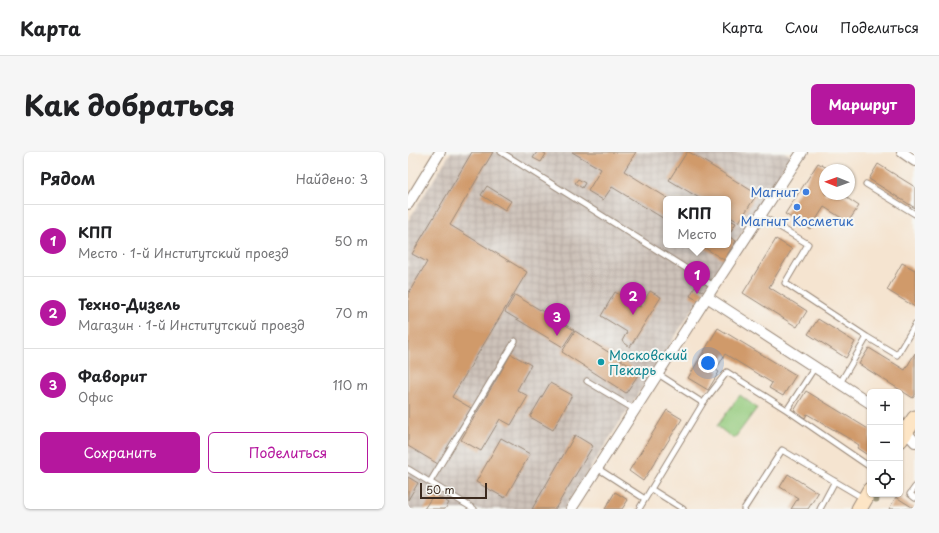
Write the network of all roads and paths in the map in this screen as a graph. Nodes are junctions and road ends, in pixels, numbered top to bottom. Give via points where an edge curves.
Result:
1 (440, 152) edge
2 (501, 152) edge
3 (902, 152) edge
4 (799, 153) edge
5 (915, 161) edge
6 (866, 184) dead end
7 (408, 202) edge
8 (915, 214) edge
9 (760, 215) junction
10 (714, 286) junction
11 (707, 297) junction
12 (915, 326) edge
13 (867, 337) junction
14 (515, 341) dead end
15 (815, 367) junction
16 (658, 374) junction
17 (587, 381) dead end
18 (840, 382) junction
19 (867, 401) edge
20 (704, 403) junction
21 (634, 409) junction
22 (787, 410) junction
23 (915, 418) edge
24 (905, 435) edge
25 (867, 465) edge
26 (597, 468) junction
27 (408, 469) edge
28 (835, 481) junction
29 (430, 482) junction
30 (915, 486) edge
31 (651, 489) junction
32 (645, 498) junction
33 (915, 498) edge
34 (864, 499) edge
35 (474, 509) edge
36 (571, 509) edge
37 (638, 509) edge
38 (683, 509) edge
39 (744, 509) edge
40 (820, 509) edge

1 - 7 street
2 - 10 lane
3 - 5 street
4 - 9 street
6 - 8 lane
9 - 10 street
9 - 13 lane via 808,244 784,283
10 - 11 street
11 - 15 street
11 - 16 street
12 - 13 lane via 896,355
13 - 18 lane
14 - 29 lane
15 - 18 street
15 - 22 lane
16 - 20 lane
16 - 21 street
17 - 21 lane
18 - 19 street
20 - 22 lane via 727,372
20 - 31 lane
21 - 26 street
22 - 25 lane
23 - 24 street
26 - 32 lane
26 - 36 street
27 - 29 lane
28 - 34 lane
28 - 39 lane via 782,450
28 - 40 lane
29 - 35 lane
30 - 33 lane via 910,494
31 - 32 lane
31 - 38 lane
32 - 37 lane

